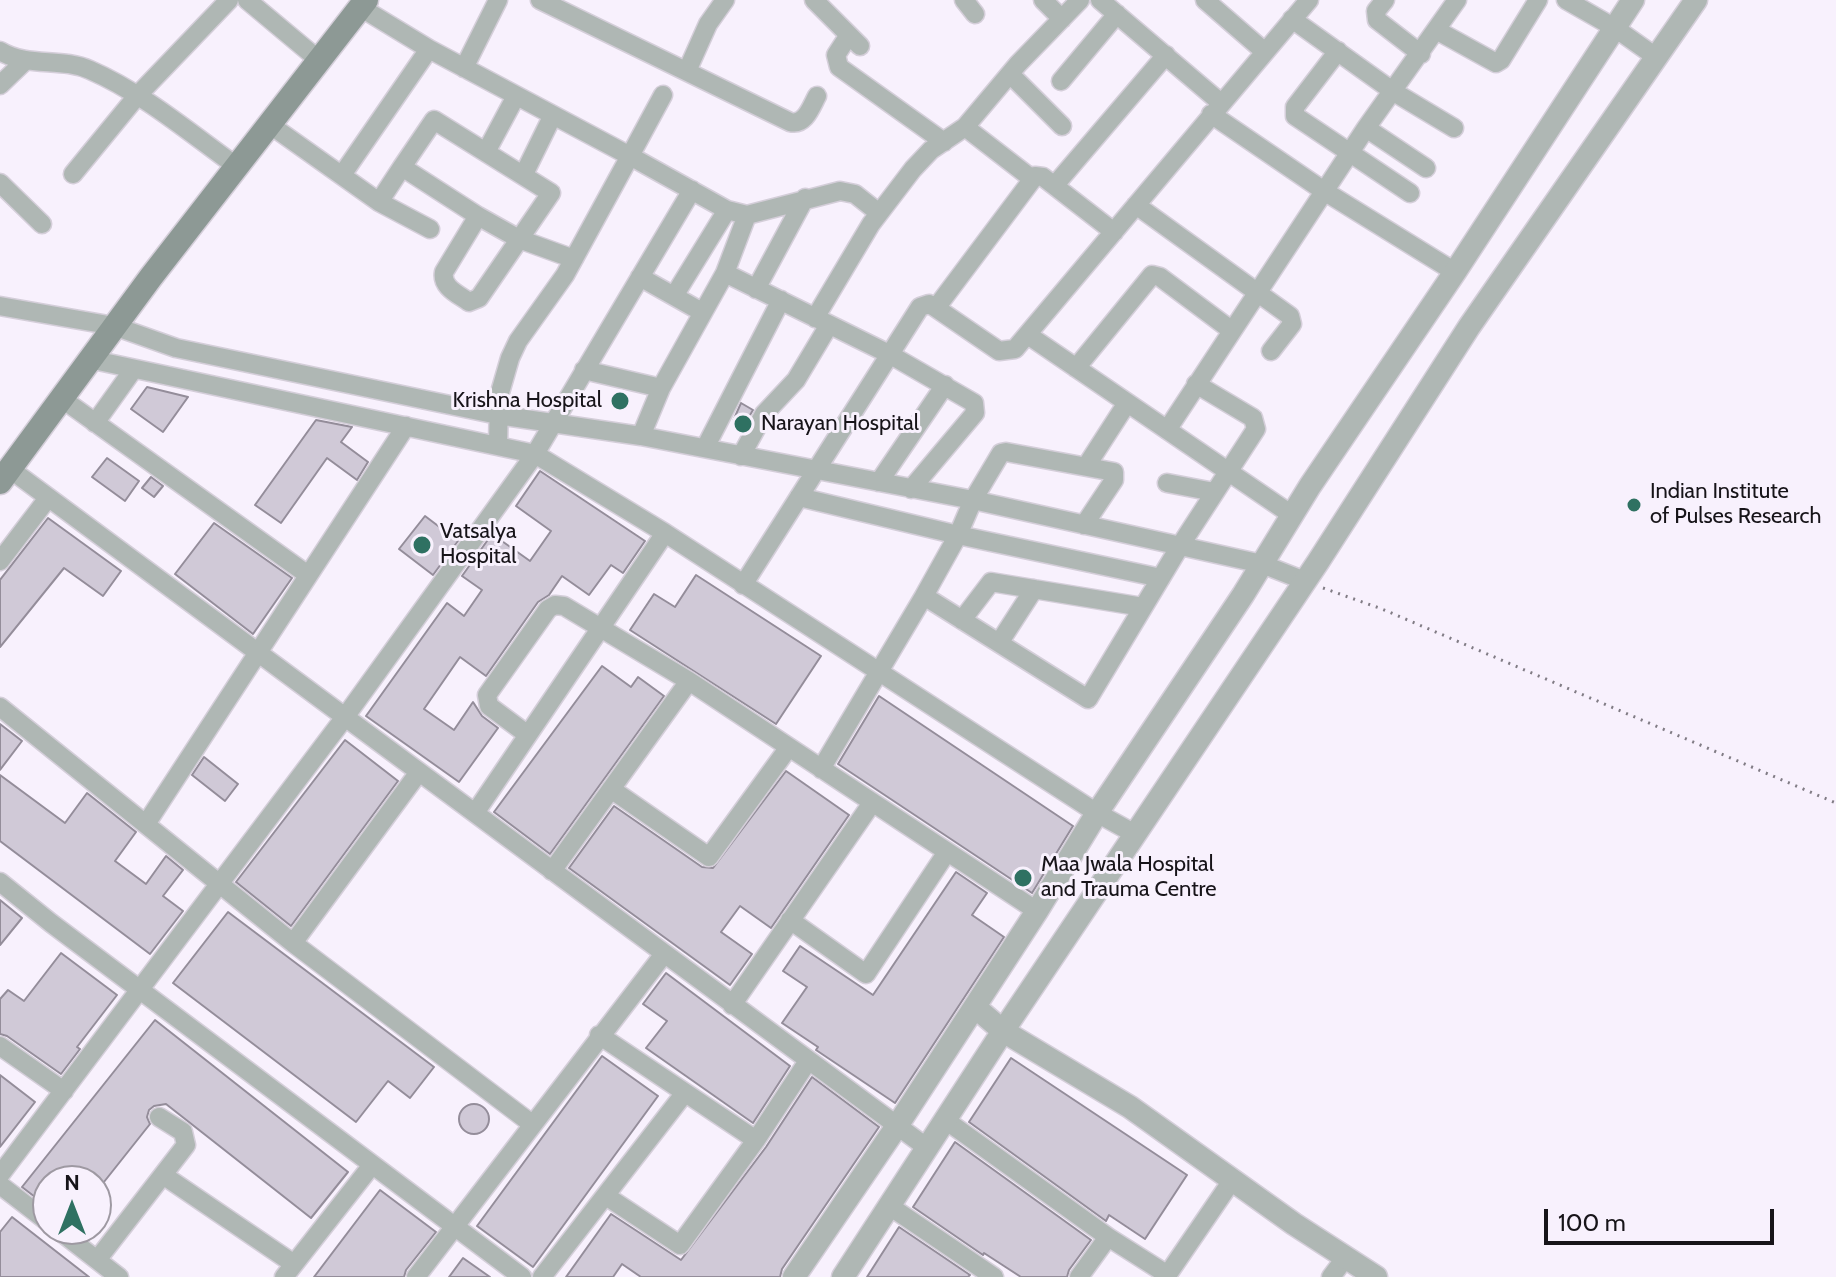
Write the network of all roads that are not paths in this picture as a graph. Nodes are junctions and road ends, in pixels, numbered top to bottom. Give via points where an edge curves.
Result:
1 (229, 0) edge
2 (247, 0) edge
3 (498, 0) edge
4 (540, 0) edge
5 (725, 0) edge
6 (814, 0) edge
7 (1043, 0) edge
8 (1080, 0) edge
9 (1205, 0) edge
10 (1309, 0) edge
11 (1385, 0) edge
12 (1538, 0) edge
13 (1566, 0) edge
14 (1633, 0) edge
15 (1696, 0) edge
16 (1454, 1) edge
17 (363, 4) edge
18 (1106, 4) edge
19 (1062, 19) junction
20 (1292, 19) junction
21 (1615, 28) junction
22 (1438, 31) junction
23 (429, 49) junction
24 (0, 51) edge
25 (1338, 51) junction
26 (1265, 52) junction
27 (1421, 54) junction
28 (1166, 55) junction
29 (1656, 57) junction
30 (25, 61) junction
31 (320, 61) junction
32 (464, 68) junction
33 (687, 71) junction
34 (1010, 74) junction
35 (1061, 81) dead end
36 (0, 85) edge
37 (1394, 92) junction
38 (663, 95) dead end
39 (137, 96) junction
40 (516, 96) junction
41 (817, 96) dead end
42 (1216, 108) junction
43 (553, 115) junction
44 (269, 124) junction
45 (1062, 126) dead end
46 (965, 127) junction
47 (1366, 128) junction
48 (1454, 128) dead end
49 (944, 142) junction
50 (486, 152) junction
51 (1349, 153) junction
52 (630, 156) junction
53 (236, 166) junction
54 (402, 167) junction
55 (1426, 168) dead end
56 (73, 174) dead end
57 (524, 174) junction
58 (342, 175) junction
59 (1031, 178) junction
60 (1055, 185) junction
61 (692, 190) junction
62 (1324, 191) junction
63 (1410, 193) dead end
64 (4, 194) edge
65 (805, 198) junction
66 (379, 202) junction
67 (1136, 205) junction
68 (727, 210) junction
69 (879, 213) junction
70 (747, 215) junction
71 (478, 216) junction
72 (42, 224) dead end
73 (430, 229) dead end
74 (1114, 232) junction
75 (519, 239) junction
76 (574, 259) junction
77 (1455, 272) junction
78 (725, 273) junction
79 (640, 277) junction
80 (756, 289) junction
81 (1258, 292) junction
82 (674, 296) junction
83 (781, 300) junction
84 (0, 306) edge
85 (936, 308) junction
86 (702, 312) junction
87 (822, 321) junction
88 (114, 326) junction
89 (1231, 330) junction
90 (1028, 335) junction
91 (1271, 351) dead end
92 (889, 354) junction
93 (89, 359) junction
94 (1076, 368) junction
95 (133, 370) junction
96 (584, 370) junction
97 (1196, 384) junction
98 (945, 385) junction
99 (661, 388) junction
100 (61, 398) junction
101 (1127, 403) junction
102 (498, 415) junction
103 (95, 423) junction
104 (550, 424) junction
105 (406, 426) junction
106 (1167, 430) junction
107 (641, 436) junction
108 (498, 446) junction
109 (705, 448) junction
110 (535, 454) junction
111 (741, 456) junction
112 (1087, 465) junction
113 (815, 469) junction
114 (1227, 471) junction
115 (5, 476) edge
116 (879, 482) junction
117 (1167, 483) dead end
118 (911, 489) junction
119 (1214, 492) junction
120 (799, 497) junction
121 (48, 498) junction
122 (973, 500) junction
123 (1292, 515) junction
124 (1084, 525) junction
125 (665, 533) junction
126 (958, 535) junction
127 (1180, 546) junction
128 (0, 561) edge
129 (1262, 564) junction
130 (308, 575) junction
131 (1161, 578) junction
132 (1305, 581) junction
133 (743, 585) junction
134 (1034, 589) junction
135 (924, 596) junction
136 (1143, 607) junction
137 (962, 620) junction
138 (601, 630) junction
139 (999, 643) junction
140 (256, 653) junction
141 (879, 671) junction
142 (689, 681) junction
143 (0, 707) edge
144 (345, 717) junction
145 (528, 735) junction
146 (789, 747) junction
147 (821, 769) junction
148 (419, 772) junction
149 (611, 789) junction
150 (872, 803) junction
151 (475, 813) junction
152 (1097, 813) junction
153 (146, 824) junction
154 (1135, 834) junction
155 (947, 852) junction
156 (552, 871) junction
157 (0, 882) edge
158 (221, 882) junction
159 (1037, 911) junction
160 (790, 920) junction
161 (293, 943) junction
162 (664, 954) junction
163 (140, 990) junction
164 (732, 1005) junction
165 (975, 1007) junction
166 (1003, 1031) junction
167 (599, 1035) junction
168 (0, 1046) edge
169 (808, 1061) junction
170 (64, 1091) junction
171 (684, 1094) junction
172 (159, 1117) dead end
173 (944, 1119) junction
174 (532, 1124) junction
175 (897, 1126) junction
176 (756, 1140) junction
177 (926, 1147) junction
178 (372, 1165) junction
179 (0, 1175) edge
180 (163, 1175) junction
181 (1233, 1179) junction
182 (0, 1185) edge
183 (606, 1196) junction
184 (888, 1205) junction
185 (32, 1210) edge
186 (454, 1227) junction
187 (1108, 1237) junction
188 (78, 1245) edge
189 (1346, 1257) junction
190 (97, 1260) junction
191 (289, 1271) edge
192 (984, 1274) edge
193 (1167, 1276) edge
194 (119, 1277) edge
195 (416, 1277) edge
196 (522, 1277) edge
197 (542, 1277) edge
198 (794, 1277) edge
199 (843, 1277) edge
200 (1079, 1277) edge
201 (1331, 1277) edge
202 (1376, 1277) edge

1 - 39 street
2 - 31 street
3 - 32 street
4 - 33 street
5 - 33 street
6 - 49 street via 854,40 836,55 839,67
7 - 19 street
8 - 19 street
9 - 26 street
10 - 20 street
11 - 27 street via 1376,11 1377,20
12 - 22 street via 1496,63
13 - 21 street
14 - 21 street
15 - 29 street
16 - 22 street
17 - 23 street
17 - 31 main road
18 - 28 street
18 - 35 street
19 - 34 street
20 - 25 street
20 - 26 street
21 - 29 street
21 - 77 street
22 - 27 street
23 - 32 street
23 - 58 street
24 - 30 street
25 - 37 street
25 - 51 street via 1294,112
26 - 42 street
27 - 37 street
28 - 42 street
28 - 60 street
29 - 132 street via 1469,327
30 - 36 street
30 - 39 street via 90,69
31 - 44 main road
32 - 40 street
33 - 41 street via 796,124
34 - 45 street
34 - 46 street
37 - 47 street
37 - 48 street
38 - 52 street
39 - 53 street
39 - 56 street
40 - 43 street
40 - 50 street
42 - 62 street
42 - 67 street
43 - 52 street
43 - 57 street
44 - 53 main road
44 - 58 street
46 - 49 street
46 - 59 street
47 - 51 street
47 - 55 street
49 - 69 street via 921,160
50 - 54 street via 434,120
50 - 57 street
51 - 62 street
51 - 63 street
52 - 61 street
52 - 76 street
53 - 88 main road
54 - 66 street
54 - 71 street
57 - 75 street via 551,193
58 - 66 street
59 - 60 street via 1043,177
59 - 85 street
60 - 74 street
61 - 68 street
61 - 79 street
62 - 77 street
62 - 81 street
64 - 72 street
65 - 69 street via 848,191
65 - 70 street
65 - 80 street
66 - 73 street
67 - 74 street
67 - 81 street
68 - 70 street
68 - 82 street
69 - 87 street via 860,240
70 - 78 street
71 - 75 street
71 - 75 street via 443,278 469,302 479,298
74 - 90 street
75 - 76 street
76 - 102 street via 518,341 505,372
77 - 123 street
78 - 80 street
78 - 86 street
79 - 82 street
79 - 96 street
80 - 83 street
81 - 89 street
81 - 91 street via 1292,319
82 - 86 street
83 - 87 street
83 - 109 street
84 - 88 street
85 - 90 street via 999,351 1015,349
85 - 92 street via 920,307
86 - 99 street
87 - 92 street
87 - 111 street via 791,387 764,414
88 - 93 main road
88 - 102 street via 176,348
89 - 94 street via 1152,275
89 - 97 street
90 - 94 street
92 - 98 street
92 - 113 street
93 - 95 street
93 - 100 main road
94 - 101 street
95 - 103 street
95 - 105 street
96 - 99 street
96 - 104 street
97 - 106 street
97 - 114 street via 1256,423
98 - 116 street
98 - 118 street via 974,403 975,413
99 - 107 street
100 - 103 street
100 - 115 main road
101 - 106 street
101 - 112 street
102 - 104 street
102 - 108 street
103 - 130 street
104 - 107 street
104 - 110 street
105 - 108 street
105 - 130 street
106 - 114 street
107 - 109 street
108 - 110 street
109 - 111 street
110 - 125 street
110 - 144 street
111 - 113 street
112 - 122 street via 1001,453
112 - 124 street via 1115,475
113 - 116 street
113 - 120 street
114 - 119 street
114 - 123 street
115 - 121 street
116 - 118 street
117 - 119 street
118 - 122 street
119 - 127 street
120 - 126 street
120 - 133 street
121 - 128 street
121 - 140 street
122 - 124 street
122 - 126 street
123 - 129 street
124 - 127 street
125 - 133 street
125 - 138 street
126 - 131 street
126 - 135 street
127 - 129 street
127 - 131 street
129 - 132 street
129 - 152 street
130 - 140 street
131 - 136 street
132 - 154 street
133 - 141 street
134 - 136 street
134 - 137 street via 991,582
134 - 139 street
135 - 137 street
135 - 141 street
136 - 139 street via 1088,699
137 - 139 street
138 - 142 street
138 - 145 street
138 - 145 street via 555,605 487,695 489,706
140 - 144 street
140 - 153 street
141 - 147 street
141 - 152 street
142 - 146 street
142 - 149 street
143 - 153 street
144 - 148 street
144 - 158 street
145 - 151 street
146 - 147 street
146 - 149 street via 709,857
147 - 150 street
148 - 151 street
148 - 161 street
149 - 156 street
150 - 155 street
150 - 160 street
151 - 156 street
152 - 154 street
152 - 159 street
153 - 158 street
154 - 166 street
155 - 159 street
155 - 160 street via 866,974
156 - 162 street
157 - 163 street
158 - 161 street
158 - 163 street
159 - 165 street
160 - 164 street
161 - 174 street
162 - 164 street
162 - 167 street
163 - 170 street
163 - 178 street
164 - 169 street
165 - 166 street
165 - 175 street
166 - 173 street
166 - 181 street via 1130,1107
167 - 171 street
167 - 174 street
168 - 170 street
169 - 175 street
169 - 176 street
170 - 179 street
171 - 176 street
171 - 183 street
172 - 180 street via 186,1138
173 - 177 street
173 - 187 street
174 - 186 street
175 - 177 street
175 - 198 street
176 - 183 street via 680,1245
177 - 184 street
178 - 186 street
178 - 191 street
180 - 190 street
180 - 191 street
181 - 189 street
181 - 193 street
182 - 185 street
183 - 197 street
184 - 192 street
184 - 199 street
186 - 195 street
186 - 196 street
187 - 193 street
187 - 200 street
188 - 190 street
189 - 201 street
189 - 202 street
190 - 194 street

